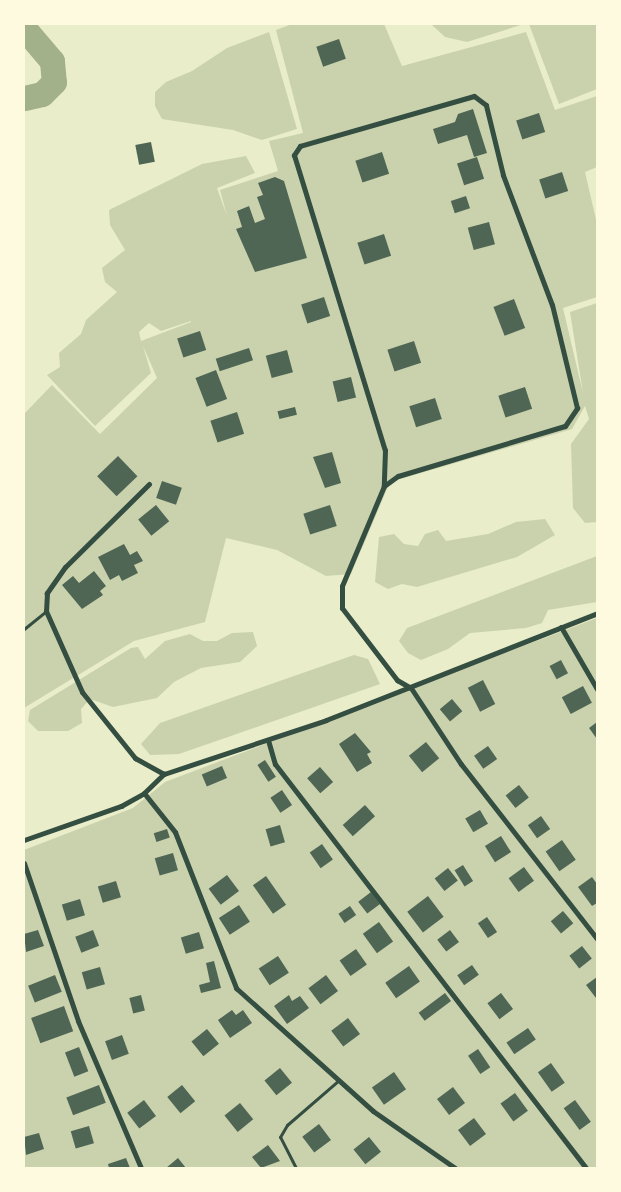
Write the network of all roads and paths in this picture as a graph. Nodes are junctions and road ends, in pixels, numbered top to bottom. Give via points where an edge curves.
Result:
1 (149, 484) dead end
2 (384, 486) junction
3 (46, 611) junction
4 (597, 613) edge
5 (562, 627) junction
6 (24, 629) edge
7 (411, 688) junction
8 (597, 689) edge
9 (268, 740) junction
10 (164, 774) junction
11 (144, 793) junction
12 (24, 840) edge
13 (24, 863) edge
14 (597, 939) edge
15 (340, 1079) junction
16 (142, 1168) edge
17 (296, 1168) edge
18 (455, 1168) edge
19 (586, 1168) edge

1 - 3 street via 65,567 47,593
2 - 2 street via 385,450 376,416 294,155 300,146 474,96 486,105 503,174 552,305 577,408 565,426 398,476
2 - 7 street via 342,586 342,608 397,680
3 - 6 lane
3 - 10 street via 93,706 135,758
4 - 5 street
5 - 7 street via 459,665
5 - 8 street
7 - 9 street
7 - 14 street via 461,764
9 - 10 street
9 - 19 street via 275,764
10 - 11 street
11 - 12 street
11 - 15 street via 175,832 236,988
13 - 16 street via 78,1021
15 - 17 lane via 286,1126 280,1137
15 - 18 street via 373,1110

